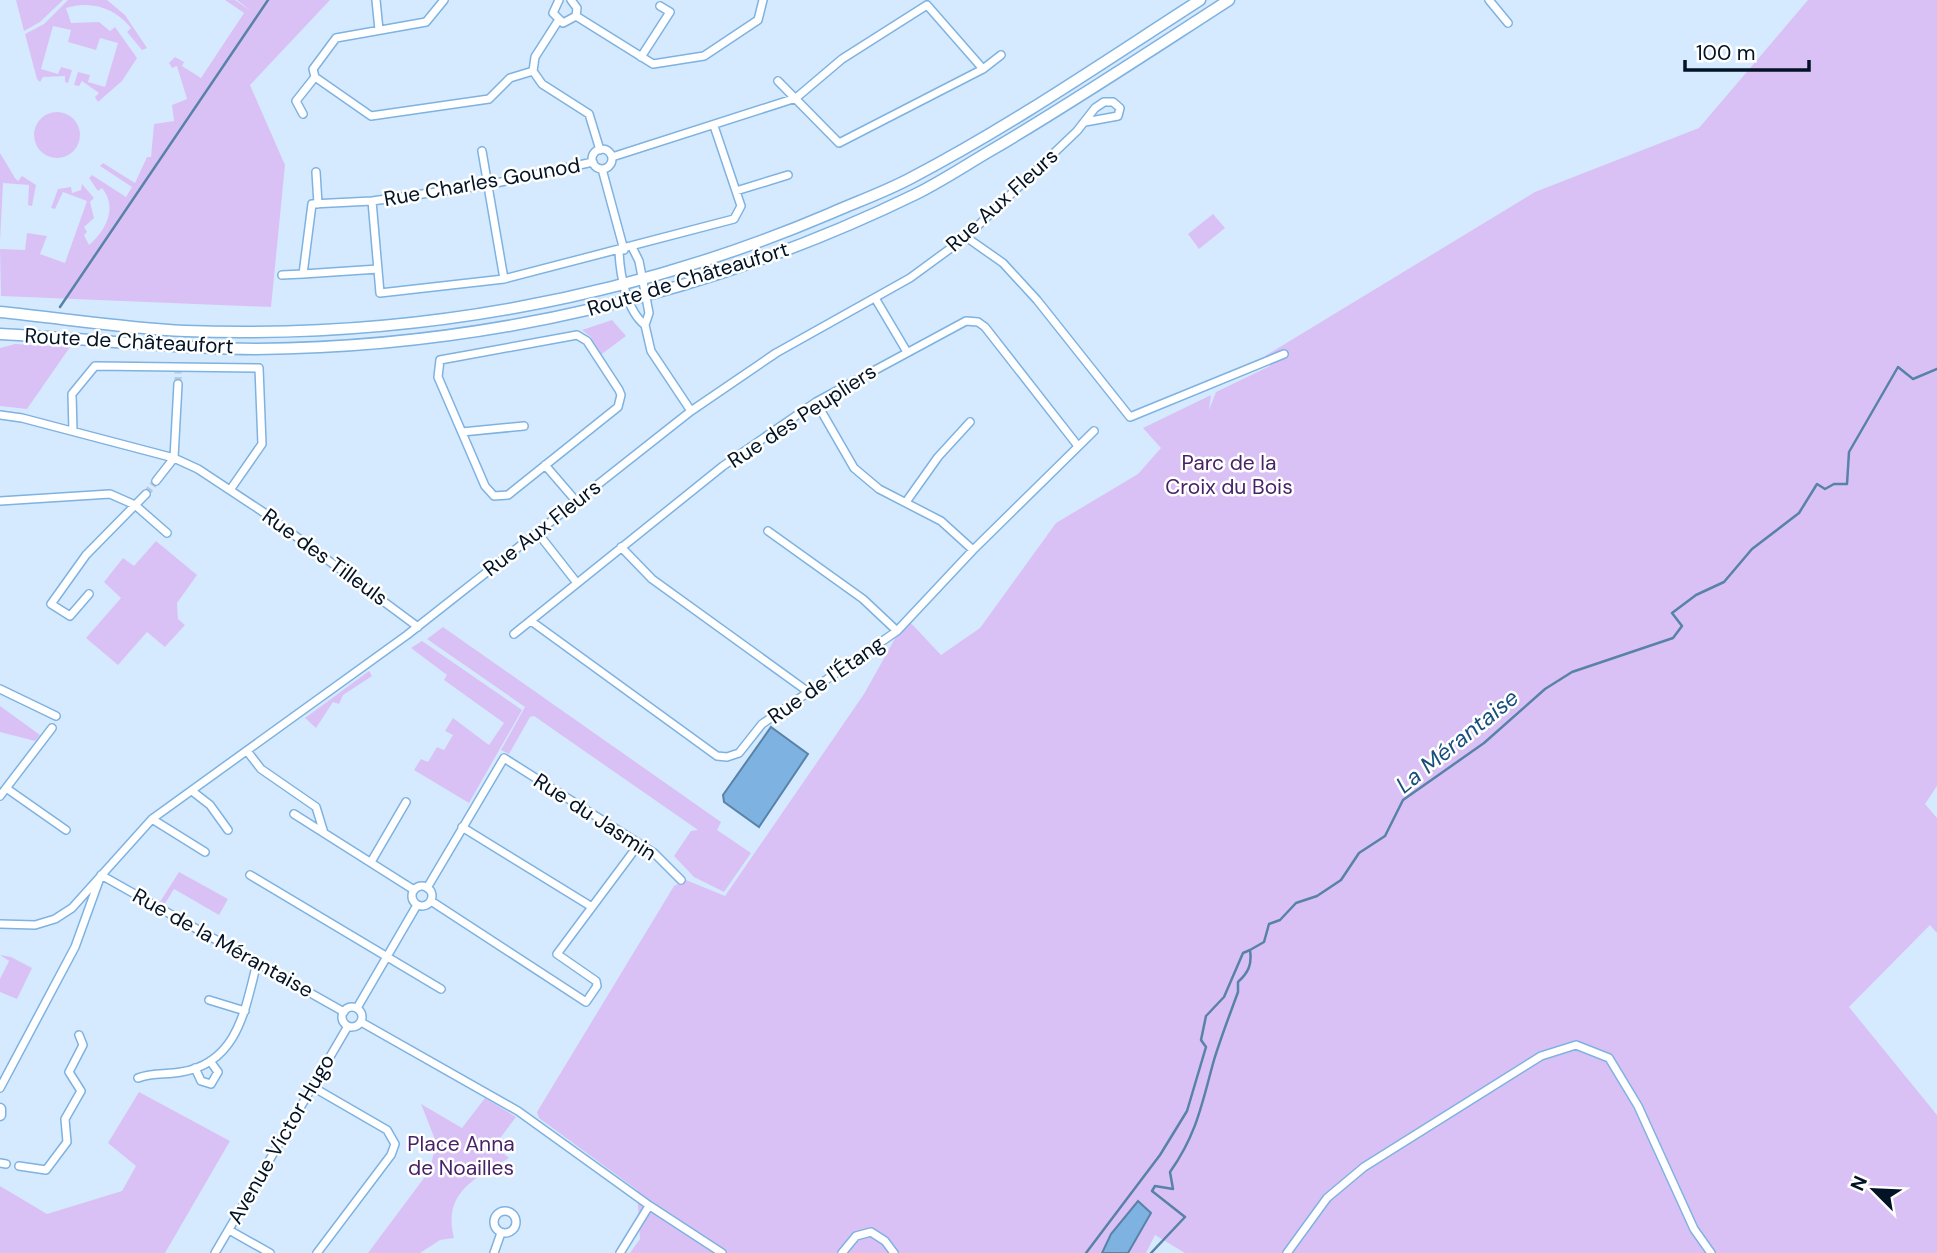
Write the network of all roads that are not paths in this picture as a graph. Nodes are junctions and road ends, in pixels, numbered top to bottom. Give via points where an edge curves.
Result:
1 (376, 0) edge
2 (444, 0) edge
3 (572, 0) edge
4 (763, 0) edge
5 (1200, 0) edge
6 (1229, 0) edge
7 (1489, 0) edge
8 (555, 1) edge
9 (660, 6) dead end
10 (576, 16) junction
11 (558, 21) junction
12 (1508, 23) dead end
13 (379, 30) junction
14 (1001, 55) dead end
15 (641, 57) junction
16 (983, 69) junction
17 (533, 71) junction
18 (315, 77) junction
19 (778, 81) dead end
20 (796, 98) junction
21 (303, 114) dead end
22 (1085, 121) junction
23 (714, 126) junction
24 (482, 150) dead end
25 (600, 150) junction
26 (612, 156) junction
27 (593, 162) junction
28 (603, 169) junction
29 (316, 172) dead end
30 (788, 175) dead end
31 (487, 185) junction
32 (736, 191) junction
33 (372, 201) junction
34 (318, 204) junction
35 (965, 237) junction
36 (625, 249) junction
37 (378, 270) junction
38 (303, 274) junction
39 (282, 275) dead end
40 (504, 279) junction
41 (625, 284) junction
42 (642, 288) junction
43 (875, 298) junction
44 (630, 300) junction
45 (0, 312) edge
46 (645, 325) junction
47 (0, 334) edge
48 (907, 352) junction
49 (1284, 354) dead end
50 (178, 384) tunnel mouth
51 (816, 402) junction
52 (691, 411) junction
53 (0, 415) edge
54 (970, 422) dead end
55 (524, 426) dead end
56 (73, 430) junction
57 (1094, 431) dead end
58 (462, 432) junction
59 (1078, 446) junction
60 (174, 458) junction
61 (545, 464) junction
62 (156, 481) tunnel mouth
63 (230, 489) junction
64 (146, 494) tunnel mouth
65 (0, 501) edge
66 (576, 501) junction
67 (906, 502) junction
68 (135, 505) junction
69 (768, 531) dead end
70 (167, 533) dead end
71 (537, 533) junction
72 (621, 547) junction
73 (973, 550) junction
74 (577, 583) junction
75 (89, 594) dead end
76 (531, 621) junction
77 (418, 627) junction
78 (897, 631) junction
79 (514, 634) dead end
80 (0, 689) edge
81 (807, 691) junction
82 (56, 716) dead end
83 (52, 728) dead end
84 (247, 751) junction
85 (6, 788) junction
86 (192, 791) junction
87 (0, 796) edge
88 (407, 802) dead end
89 (294, 814) dead end
90 (152, 819) junction
91 (462, 827) junction
92 (66, 830) dead end
93 (228, 831) dead end
94 (324, 833) junction
95 (639, 844) junction
96 (205, 852) dead end
97 (371, 862) junction
98 (101, 875) junction
99 (250, 875) dead end
100 (681, 880) dead end
101 (427, 888) junction
102 (414, 890) junction
103 (431, 901) junction
104 (417, 905) junction
105 (592, 907) junction
106 (0, 924) edge
107 (387, 957) junction
108 (257, 963) junction
109 (441, 989) dead end
110 (208, 1000) dead end
111 (357, 1008) junction
112 (245, 1011) junction
113 (344, 1012) junction
114 (361, 1022) junction
115 (348, 1026) junction
116 (79, 1035) dead end
117 (210, 1061) junction
118 (195, 1068) junction
119 (138, 1078) dead end
120 (311, 1086) junction
121 (0, 1088) edge
122 (0, 1108) edge
123 (0, 1115) edge
124 (19, 1166) dead end
125 (646, 1203) junction
126 (229, 1230) junction
127 (501, 1233) dead end
128 (215, 1253) edge
129 (270, 1253) edge
130 (317, 1253) edge
131 (494, 1253) edge
132 (620, 1253) edge
133 (722, 1253) edge
134 (842, 1253) edge
135 (894, 1253) edge
136 (1287, 1253) edge
137 (1711, 1253) edge

1 - 13 street
2 - 13 street via 426,22
3 - 10 street
4 - 15 street via 758,20 704,56 653,64
5 - 42 main road, Route de Châteaufort via 1059,91 910,178
6 - 42 main road, Route de Châteaufort via 1049,117 919,192 802,245
7 - 12 street
8 - 11 street via 553,13
9 - 15 street via 670,12
10 - 11 street via 568,23
10 - 15 street
11 - 17 street via 539,50
13 - 18 street via 336,38 313,69
14 - 16 street
16 - 20 street via 839,143
16 - 20 street via 927,5 842,60
17 - 18 street via 510,78 489,100 372,116
17 - 25 street via 542,84 589,114
18 - 21 street via 296,101
19 - 20 street
20 - 23 street
22 - 22 street, Rue Aux Fleurs via 1118,116 1120,108 1104,102
22 - 35 street, Rue Aux Fleurs
23 - 26 street
23 - 32 street
24 - 31 street
25 - 26 street
25 - 27 street
26 - 28 street
27 - 28 street
27 - 31 street, Rue Charles Gounod
28 - 36 street
29 - 34 street
30 - 32 street
31 - 33 street, Rue Charles Gounod
31 - 40 street
32 - 36 street via 741,206 734,219
33 - 34 street, Rue Charles Gounod
33 - 37 street
34 - 38 street via 312,204
35 - 43 street, Rue Aux Fleurs
35 - 49 street via 1003,263 1038,300 1130,417
36 - 40 street
36 - 41 street
36 - 42 street via 639,261
37 - 38 street
37 - 40 street via 380,293
38 - 39 street
41 - 42 main road, Route de Châteaufort
41 - 44 street
41 - 45 main road, Route de Châteaufort via 472,316 344,330 182,331
42 - 44 main road, Route de Châteaufort
42 - 46 street via 649,313
43 - 48 street
43 - 52 street, Rue Aux Fleurs via 776,353
44 - 46 street
44 - 47 main road, Route de Châteaufort via 461,334 344,345 256,349
46 - 52 street via 651,351
48 - 51 street, Rue des Peupliers
48 - 59 street, Rue des Peupliers via 966,321 978,321
50 - 60 street
51 - 67 street via 855,468 879,489
51 - 72 street, Rue des Peupliers via 723,466
52 - 66 street, Rue Aux Fleurs
53 - 56 street, Rue des Tilleuls
54 - 67 street
55 - 58 street
56 - 60 street, Rue des Tilleuls
56 - 63 street via 72,394 95,366 259,369 262,444
57 - 59 street, Rue de l'Étang
58 - 61 street via 485,486 494,496 508,495
58 - 61 street via 438,377 440,360 583,337 619,390 621,401
59 - 73 street, Rue de l'Étang
60 - 62 street
60 - 63 street, Rue des Tilleuls
61 - 66 street
63 - 77 street, Rue des Tilleuls
64 - 68 street
65 - 68 street via 110,494
66 - 71 street, Rue Aux Fleurs
67 - 73 street via 942,521
68 - 70 street
68 - 75 street via 86,555 51,604 70,616
69 - 78 street via 863,600
71 - 74 street
71 - 77 street, Rue Aux Fleurs
72 - 74 street, Rue des Peupliers
72 - 81 street via 652,579
73 - 78 street, Rue de l'Étang
74 - 76 street, Rue des Peupliers
76 - 79 street, Rue des Peupliers
76 - 81 street, Rue de l'Étang via 717,756 739,753 762,723
77 - 84 street, Rue Aux Fleurs
78 - 81 street, Rue de l'Étang
80 - 82 street
83 - 85 street
84 - 86 street, Rue Aux Fleurs
84 - 94 street via 261,769 316,807
85 - 87 street
85 - 92 street
86 - 90 street, Rue Aux Fleurs
86 - 93 street via 210,805
88 - 97 street
89 - 94 street
90 - 96 street
90 - 98 street, Rue Aux Fleurs
91 - 95 street, Rue du Jasmin via 505,758
91 - 101 street
91 - 105 street
94 - 97 street
95 - 100 street, Rue du Jasmin
95 - 105 street
97 - 102 street
98 - 106 street, Rue Aux Fleurs via 72,908 55,919 35,925
98 - 108 street, Rue de la Mérantaise
98 - 121 street via 75,947
99 - 107 street
101 - 102 street
101 - 103 street
102 - 104 street
103 - 104 street
103 - 105 street via 584,1001 596,981 557,954
104 - 107 street
107 - 109 street
107 - 111 street
108 - 112 street
108 - 113 street, Rue de la Mérantaise
110 - 112 street
111 - 113 street
111 - 114 street
112 - 117 street via 240,1030 225,1051
113 - 115 street
114 - 115 street
114 - 125 street via 518,1111
115 - 120 street, Avenue Victor Hugo
116 - 124 street via 83,1045 69,1072 81,1091 65,1119 67,1142 46,1170
117 - 118 street
117 - 118 street via 218,1072 211,1084 201,1081
118 - 119 street
120 - 126 street, Avenue Victor Hugo
120 - 130 street via 387,1130 395,1144 391,1156
122 - 123 main road
125 - 132 street
125 - 133 street
126 - 128 street, Avenue Victor Hugo
126 - 129 street
127 - 131 street
134 - 135 street via 856,1236 871,1232
136 - 137 street via 1327,1198 1364,1167 1541,1056 1576,1045 1609,1058 1639,1106 1694,1229

